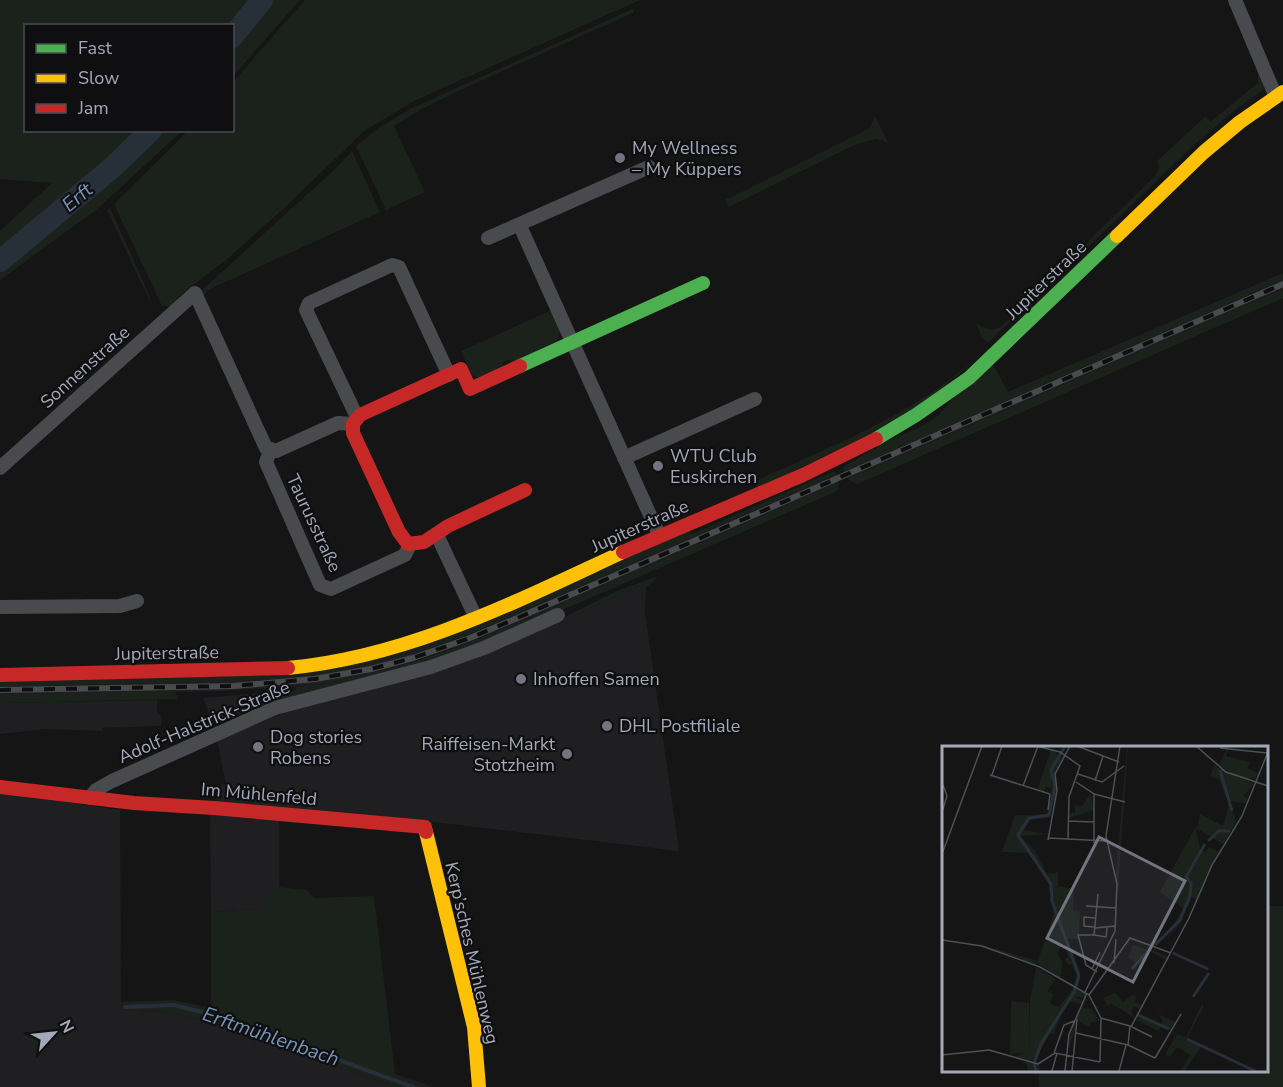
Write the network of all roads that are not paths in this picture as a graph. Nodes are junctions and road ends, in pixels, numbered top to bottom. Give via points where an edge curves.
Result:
1 (1235, 0) edge
2 (1279, 94) edge
3 (649, 167) dead end
4 (520, 226) junction
5 (488, 238) dead end
6 (703, 283) dead end
7 (195, 292) joint
8 (572, 342) junction
9 (449, 375) junction
10 (755, 399) dead end
11 (355, 421) junction
12 (271, 449) junction
13 (624, 458) junction
14 (0, 468) edge
15 (525, 490) dead end
16 (437, 535) junction
17 (659, 535) junction
18 (410, 544) junction
19 (137, 601) dead end
20 (0, 607) edge
21 (558, 615) dead end
22 (476, 618) junction
23 (0, 675) edge
24 (0, 787) edge
25 (90, 798) junction
26 (425, 827) joint
27 (479, 1087) edge

1 - 2 street
2 - 17 street, Jupiterstraße via 1204,152 989,360 939,402 835,461
3 - 4 street
4 - 5 street
4 - 8 street
6 - 8 street
7 - 12 street, Taurusstraße via 266,448
7 - 14 street, Sonnenstraße
8 - 9 street via 470,389 461,369
8 - 13 street
9 - 11 street
9 - 11 street via 399,267 392,265 309,303 306,310
10 - 13 street
11 - 12 street via 339,423 276,451
11 - 18 street via 353,433 399,532
12 - 18 street, Taurusstraße via 266,462 320,585 331,589 405,555
13 - 17 street
15 - 16 street, Taurusstraße via 448,526
16 - 18 street, Taurusstraße
16 - 22 street
17 - 22 street, Jupiterstraße
19 - 20 street via 120,606
21 - 25 street, Adolf-Halstrick-Straße via 431,668 275,708 112,781
22 - 23 street, Jupiterstraße via 383,652 305,666
24 - 25 street
25 - 26 street, Im Mühlenfeld
26 - 27 street, Kerp’sches Mühlenweg via 474,1027

